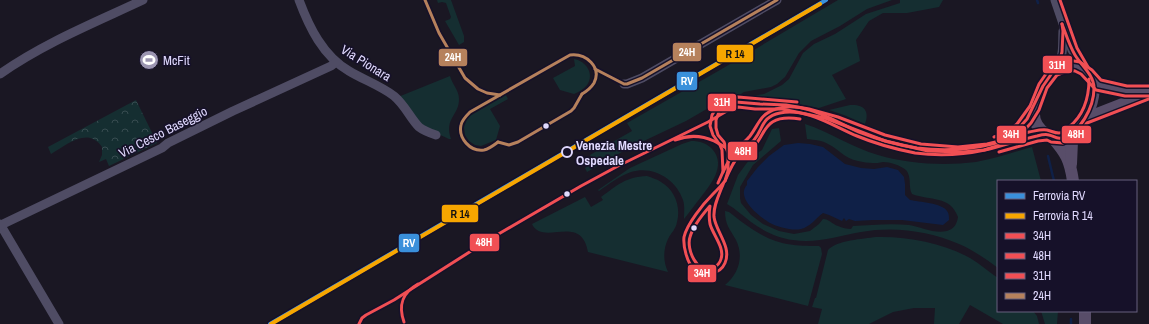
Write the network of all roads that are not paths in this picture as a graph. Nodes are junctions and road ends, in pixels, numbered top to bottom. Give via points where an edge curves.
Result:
1 (143, 0) edge
2 (299, 0) edge
3 (777, 0) edge
4 (1054, 0) edge
5 (1063, 28) junction
6 (336, 62) junction
7 (1084, 70) junction
8 (1054, 71) junction
9 (0, 74) edge
10 (1094, 80) junction
11 (624, 84) dead end
12 (1149, 92) edge
13 (1081, 123) junction
14 (436, 135) dead end
15 (1052, 137) junction
16 (1071, 167) junction
17 (1073, 180) edge
18 (0, 224) edge
19 (1085, 312) edge
20 (59, 324) edge
21 (1085, 324) edge

1 - 9 street via 48,44
2 - 6 street, Via Pionara via 316,36
3 - 11 street via 642,78
4 - 5 street
5 - 7 street
5 - 8 street via 1063,53
6 - 14 street, Via Pionara via 395,97 419,126
6 - 18 street, Via Cesco Baseggio
7 - 8 main road via 1068,65
7 - 10 main road
8 - 15 main road via 1043,86 1034,108 1036,125
10 - 12 main road via 1098,85 1126,91
10 - 13 main road via 1093,101
12 - 13 main road
13 - 15 main road via 1065,137
13 - 16 main road via 1072,141
15 - 16 main road via 1065,153
16 - 17 main road
18 - 20 street, Via Cesco Baseggio
19 - 21 main road

